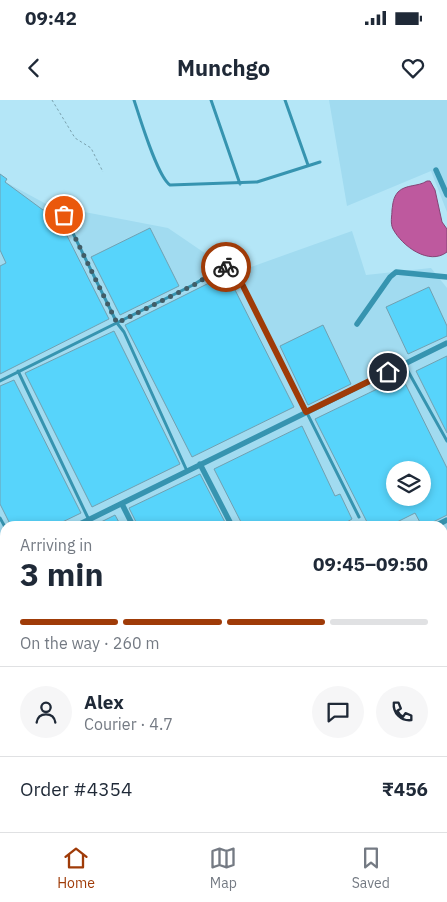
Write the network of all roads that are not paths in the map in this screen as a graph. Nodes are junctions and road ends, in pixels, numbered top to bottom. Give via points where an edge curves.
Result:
1 (134, 100) edge
2 (212, 100) edge
3 (285, 100) edge
4 (320, 162) dead end
5 (308, 164) junction
6 (436, 170) dead end
7 (240, 184) junction
8 (447, 195) edge
9 (64, 215) dead end
10 (447, 278) edge
11 (117, 323) junction
12 (357, 324) dead end
13 (447, 343) edge
14 (404, 364) junction
15 (18, 371) junction
16 (0, 381) edge
17 (306, 412) junction
18 (447, 441) edge
19 (200, 464) junction
20 (187, 471) junction
21 (122, 504) junction
22 (359, 517) dead end
23 (89, 520) joint
24 (130, 521) edge
25 (229, 521) edge

1 - 7 lane via 164,181 170,185
2 - 7 lane
3 - 5 lane
4 - 5 lane
5 - 7 lane via 257,182
6 - 8 street
9 - 11 lane
10 - 12 street via 396,272
11 - 15 lane
11 - 17 lane via 194,285 222,267 232,267
11 - 20 lane
13 - 14 street
14 - 17 street
14 - 18 lane
15 - 16 lane
15 - 23 lane
17 - 19 street
17 - 22 lane
19 - 20 street
19 - 25 street
20 - 21 street
21 - 23 street
21 - 24 street

